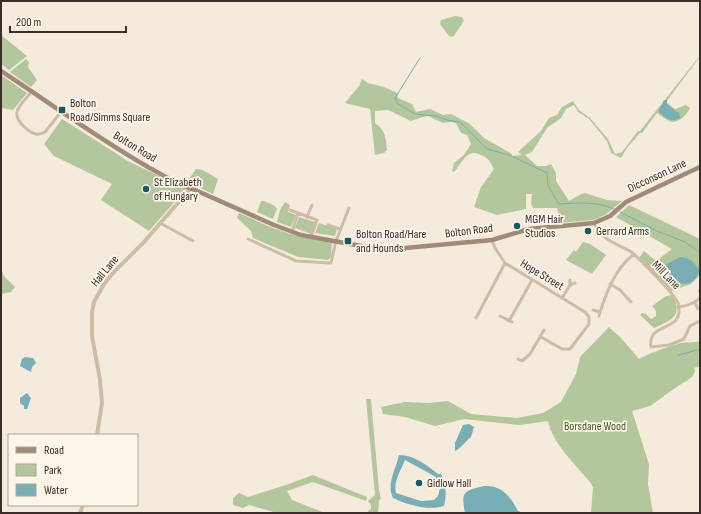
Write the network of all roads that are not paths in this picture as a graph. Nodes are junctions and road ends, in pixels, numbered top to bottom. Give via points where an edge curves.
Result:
1 (1, 71) edge
2 (32, 91) junction
3 (61, 112) junction
4 (700, 168) edge
5 (190, 189) junction
6 (624, 204) joint
7 (312, 205) dead end
8 (349, 208) dead end
9 (290, 210) dead end
10 (298, 213) junction
11 (307, 217) junction
12 (160, 223) junction
13 (594, 223) junction
14 (328, 225) dead end
15 (340, 229) junction
16 (292, 232) junction
17 (311, 237) junction
18 (248, 239) dead end
19 (492, 240) junction
20 (194, 241) dead end
21 (336, 241) junction
22 (634, 254) junction
23 (505, 262) junction
24 (532, 280) junction
25 (570, 280) dead end
26 (575, 283) dead end
27 (610, 284) junction
28 (570, 285) junction
29 (562, 298) junction
30 (700, 298) edge
31 (632, 303) dead end
32 (695, 303) junction
33 (678, 307) junction
34 (698, 309) dead end
35 (593, 310) dead end
36 (500, 316) dead end
37 (476, 318) dead end
38 (700, 320) edge
39 (544, 330) dead end
40 (541, 337) junction
41 (518, 359) dead end
42 (522, 361) junction
43 (520, 365) dead end
44 (97, 434) edge

1 - 2 main road, Bolton Road
2 - 3 main road, Bolton Road
2 - 3 street via 18,108 16,115 18,121 34,133 45,132
3 - 5 main road, Bolton Road via 133,159
4 - 6 main road, Dicconson Lane
5 - 12 street, Hall Lane
5 - 16 main road, Bolton Road
6 - 13 main road, Bolton Road via 610,216
7 - 11 street
8 - 15 street
9 - 10 street
10 - 11 street
10 - 16 street
11 - 17 street via 317,220
12 - 20 street
12 - 44 street, Hall Lane via 113,273 94,302 92,336 102,403
13 - 19 main road, Bolton Road via 529,229
13 - 22 street, Mill Lane via 612,242
14 - 15 street
15 - 21 street
16 - 17 main road, Bolton Road
17 - 21 main road, Bolton Road
18 - 21 street via 296,261 327,263 331,263
19 - 21 main road, Bolton Road via 378,249
19 - 23 street, Hope Street
22 - 27 street
22 - 33 street, Mill Lane via 673,294
23 - 24 street, Hope Street
23 - 37 street
24 - 29 street, Hope Street
24 - 36 street via 511,322
25 - 28 street
26 - 28 street
27 - 31 street
27 - 35 street via 599,314
28 - 29 street
29 - 40 street, Hope Street via 587,313 590,318 589,324 570,350 562,349
30 - 32 street
32 - 33 street
32 - 34 street
33 - 38 street, Mill Lane via 676,320 652,335 651,347 669,345 684,339 690,326
39 - 40 street
40 - 42 street
41 - 42 street
42 - 43 street

